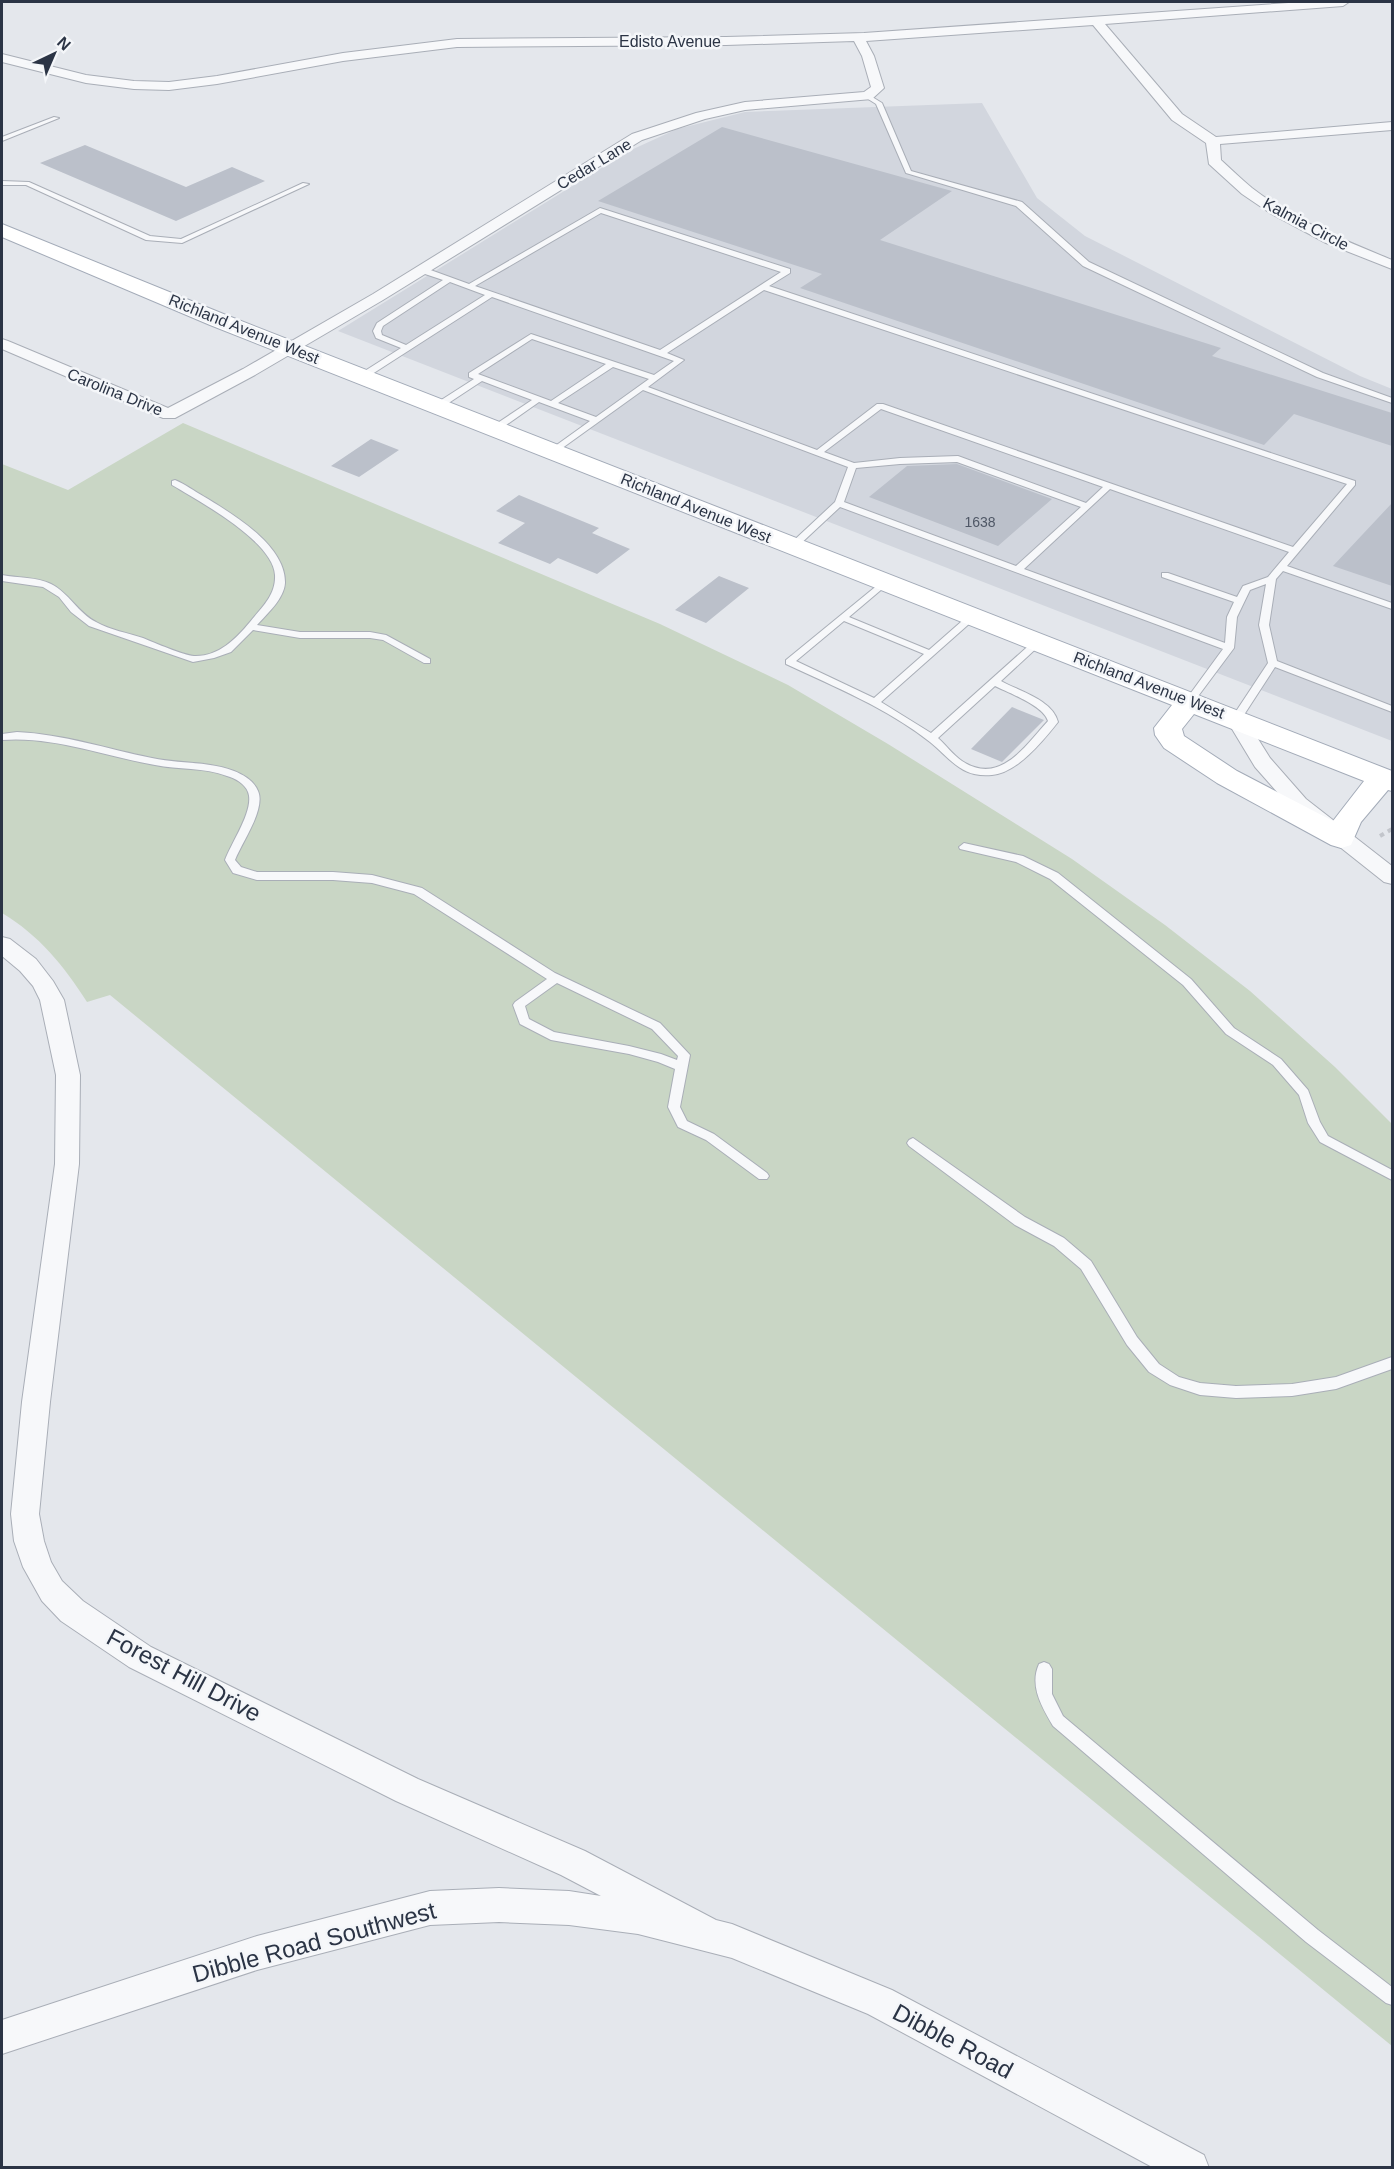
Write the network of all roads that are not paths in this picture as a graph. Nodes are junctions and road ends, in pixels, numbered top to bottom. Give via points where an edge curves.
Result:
1 (1343, 2) edge
2 (1096, 21) junction
3 (858, 37) junction
4 (2, 58) edge
5 (867, 96) junction
6 (56, 118) dead end
7 (1392, 126) edge
8 (2, 140) edge
9 (1213, 141) junction
10 (2, 183) edge
11 (305, 184) dead end
12 (2, 230) edge
13 (1392, 265) edge
14 (422, 270) junction
15 (450, 279) junction
16 (470, 286) junction
17 (763, 287) junction
18 (491, 294) junction
19 (2, 344) edge
20 (290, 347) junction
21 (407, 348) junction
22 (661, 353) junction
23 (611, 364) junction
24 (363, 376) junction
25 (481, 378) junction
26 (654, 378) junction
27 (642, 387) junction
28 (538, 399) junction
29 (1392, 401) edge
30 (552, 404) junction
31 (438, 406) junction
32 (596, 420) junction
33 (496, 428) junction
34 (554, 451) junction
35 (818, 453) junction
36 (853, 466) junction
37 (175, 483) dead end
38 (1109, 486) junction
39 (839, 503) junction
40 (1086, 506) junction
41 (793, 546) junction
42 (1295, 551) junction
43 (1281, 567) junction
44 (1018, 569) junction
45 (1165, 575) dead end
46 (2, 578) edge
47 (1271, 579) junction
48 (885, 582) junction
49 (1240, 601) junction
50 (1392, 606) edge
51 (973, 616) junction
52 (843, 617) junction
53 (251, 627) junction
54 (1038, 642) junction
55 (1229, 648) junction
56 (930, 654) junction
57 (427, 661) dead end
58 (1273, 663) junction
59 (994, 682) junction
60 (1190, 701) junction
61 (874, 702) junction
62 (1392, 709) edge
63 (1236, 719) junction
64 (2, 737) edge
65 (932, 738) junction
66 (1388, 780) edge
67 (1341, 838) junction
68 (964, 847) dead end
69 (1392, 877) edge
70 (2, 945) edge
71 (556, 978) junction
72 (681, 1066) junction
73 (913, 1143) dead end
74 (1392, 1175) edge
75 (763, 1176) dead end
76 (1392, 1363) edge
77 (1044, 1670) dead end
78 (706, 1933) junction
79 (1392, 1997) edge
80 (2, 2037) edge
81 (1191, 2168) edge

1 - 2 street, Edisto Avenue
2 - 3 street, Edisto Avenue
2 - 9 street via 1177,117
3 - 4 street, Edisto Avenue via 457,44 343,57 169,86 93,80
3 - 5 street via 878,88
5 - 14 street, Cedar Lane via 746,106 656,130 621,146
5 - 29 lane via 879,103 908,172 1018,204 1086,264 1320,375
6 - 8 lane
7 - 9 street
9 - 13 street, Kalmia Circle via 1214,161 1264,203 1331,240
10 - 11 lane via 27,183 148,238 182,241
12 - 20 main road, Richland Avenue West
14 - 15 lane
14 - 20 street, Cedar Lane
15 - 16 lane
15 - 21 lane via 380,325 379,336
16 - 17 lane via 600,210 787,271
16 - 18 lane
17 - 22 lane
17 - 42 lane via 1352,483
18 - 21 lane
18 - 22 lane
19 - 20 street, Carolina Drive via 169,414
20 - 24 main road, Richland Avenue West
21 - 24 lane
22 - 26 lane via 680,360
23 - 25 lane via 531,336 472,375
23 - 26 lane
23 - 30 lane
24 - 31 main road, Richland Avenue West
25 - 28 lane
25 - 31 lane
26 - 27 lane
27 - 32 lane
27 - 35 lane
28 - 30 lane
28 - 33 lane
30 - 32 lane
31 - 33 main road, Richland Avenue West
32 - 34 lane
33 - 34 main road, Richland Avenue West
34 - 41 main road, Richland Avenue West
35 - 36 lane
35 - 38 lane via 880,406
36 - 39 lane
36 - 40 lane via 958,459
37 - 53 lane via 235,521 273,556 281,571 280,587
38 - 40 lane
38 - 42 lane
39 - 41 lane
39 - 44 lane
40 - 44 lane
41 - 48 main road, Richland Avenue West
42 - 43 lane
43 - 47 lane
43 - 50 lane
44 - 55 lane
45 - 49 lane
46 - 53 lane via 46,585 92,624 193,659 228,650
47 - 49 lane via 1246,588
47 - 58 lane via 1264,625
48 - 51 main road, Richland Avenue West
48 - 52 lane
49 - 55 lane via 1232,617
51 - 54 main road, Richland Avenue West
51 - 56 lane
52 - 56 lane
52 - 61 lane via 789,662
53 - 57 lane via 300,635 378,636
54 - 59 lane
54 - 60 main road, Richland Avenue West
55 - 60 lane
56 - 61 lane
58 - 62 lane
58 - 63 lane
59 - 65 lane
59 - 65 lane via 1041,706 1051,714 1053,722 1012,765 992,772 974,770 958,762
60 - 63 main road, Richland Avenue West
60 - 67 main road via 1168,728 1174,742 1227,777
61 - 65 lane
63 - 66 main road, Richland Avenue West
63 - 67 street via 1282,786
64 - 71 lane via 31,736 233,774 248,784 255,805 234,844 230,860 237,870 257,876 333,876 400,884 418,891
66 - 67 main road via 1348,819
67 - 69 street
68 - 74 lane via 1019,859 1054,876 1187,982 1230,1031 1277,1062 1304,1093 1324,1139
70 - 78 street, Forest Hill Drive via 42,981 51,1000 68,1075 67,1164 25,1514 28,1541 52,1591 72,1611 140,1657 407,1790 573,1863
71 - 72 lane via 656,1026 684,1055
71 - 72 lane via 519,1005 524,1021 551,1036 629,1050
72 - 75 lane via 674,1107 682,1124 710,1137
73 - 76 lane via 1020,1221 1059,1242 1086,1266 1132,1341 1154,1368 1175,1381 1200,1389 1236,1392 1292,1390 1365,1374
77 - 79 lane via 1044,1695 1058,1721 1312,1936
78 - 80 street, Dibble Road Southwest via 638,1917 569,1908 430,1908 257,1953
78 - 81 street, Dibble Road via 880,2002

